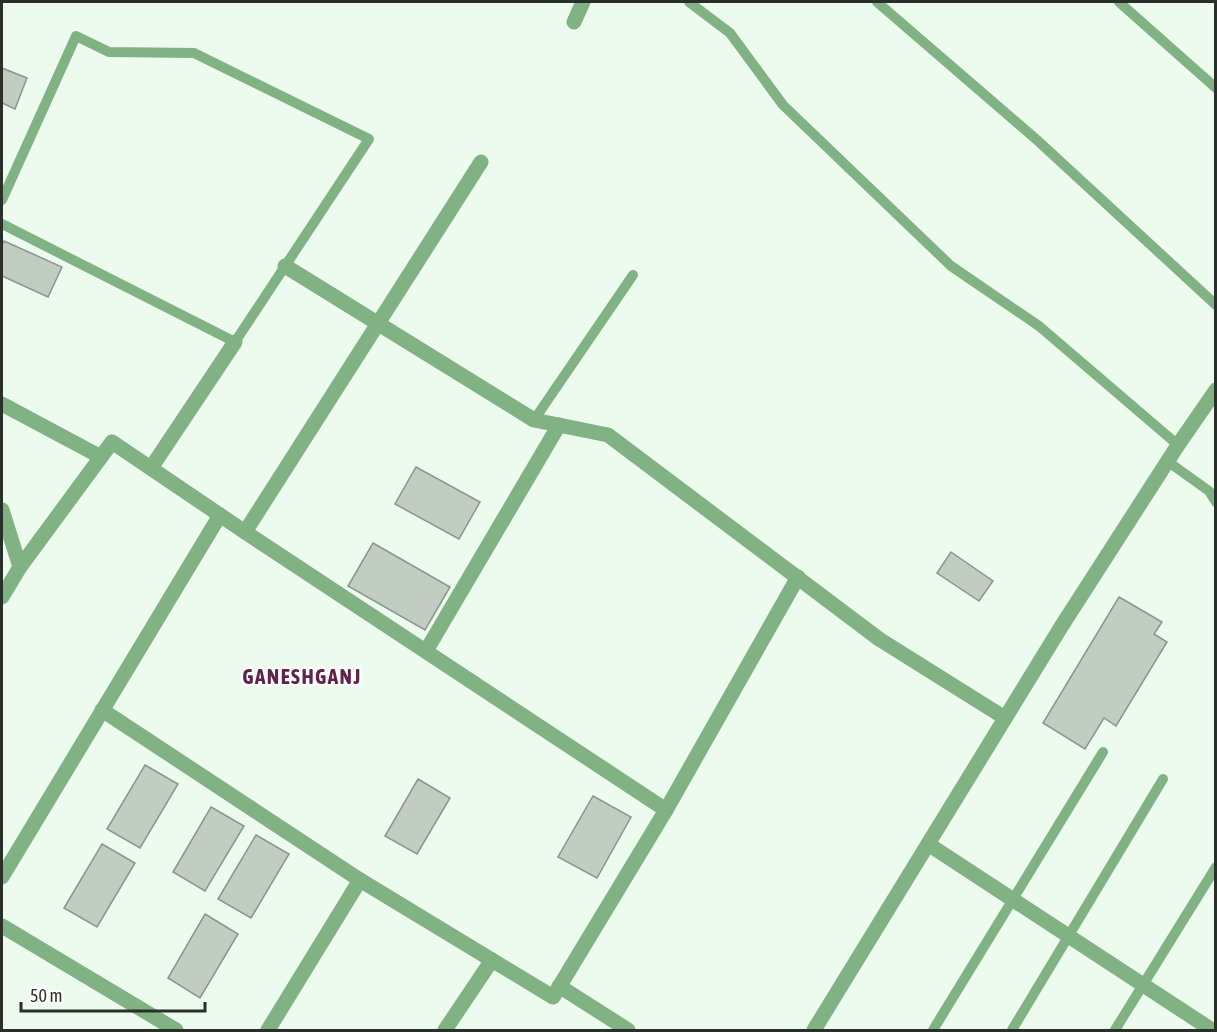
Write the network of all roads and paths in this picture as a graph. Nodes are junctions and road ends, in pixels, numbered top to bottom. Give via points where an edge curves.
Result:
1 (583, 2) edge
2 (689, 2) edge
3 (877, 2) edge
4 (1119, 2) edge
5 (574, 22) dead end
6 (1215, 88) edge
7 (481, 162) dead end
8 (2, 200) edge
9 (2, 224) edge
10 (285, 266) junction
11 (633, 275) dead end
12 (1215, 304) edge
13 (378, 324) junction
14 (235, 342) junction
15 (1215, 390) edge
16 (2, 404) edge
17 (534, 420) junction
18 (559, 425) junction
19 (1178, 445) junction
20 (101, 457) junction
21 (1167, 461) junction
22 (151, 468) junction
23 (1215, 502) edge
24 (2, 510) edge
25 (220, 515) junction
26 (245, 532) junction
27 (20, 567) junction
28 (798, 577) junction
29 (2, 597) edge
30 (426, 651) junction
31 (102, 710) junction
32 (1005, 718) junction
33 (1103, 752) dead end
34 (1163, 778) dead end
35 (666, 810) junction
36 (928, 844) junction
37 (1215, 867) edge
38 (2, 876) edge
39 (360, 880) junction
40 (1012, 899) junction
41 (2, 926) edge
42 (1068, 936) junction
43 (492, 960) junction
44 (1142, 985) junction
45 (559, 986) junction
46 (176, 1030) edge
47 (268, 1030) edge
48 (445, 1030) edge
49 (628, 1030) edge
50 (814, 1030) edge
51 (933, 1030) edge
52 (1012, 1030) edge
53 (1116, 1030) edge
54 (1212, 1030) edge

1 - 5 street
2 - 19 lane via 730,33 783,105 951,266 1039,326
3 - 12 lane via 1037,140
4 - 6 lane
7 - 13 street
8 - 10 lane via 76,36 109,52 194,53 369,139
9 - 14 lane
10 - 13 street
10 - 14 lane
11 - 17 lane
13 - 17 street
13 - 26 street
14 - 22 street
15 - 19 street
16 - 20 street
17 - 18 street
18 - 28 street via 608,435
18 - 30 street
19 - 21 street
20 - 22 street via 112,441
20 - 27 street
21 - 23 lane via 1209,491
21 - 32 street
22 - 25 street
24 - 27 street
25 - 26 street
25 - 31 street
26 - 30 street
27 - 29 street
28 - 32 street via 879,639
28 - 35 street
30 - 35 street
31 - 38 street
31 - 39 street
32 - 36 street
33 - 40 lane
34 - 42 lane
35 - 45 street
36 - 40 street
36 - 50 street
37 - 44 lane
39 - 43 street
39 - 47 street
40 - 42 street
40 - 51 lane
41 - 46 street
42 - 44 street
42 - 52 lane
43 - 45 street via 553,997
43 - 48 street
44 - 53 lane
44 - 54 street
45 - 49 street

